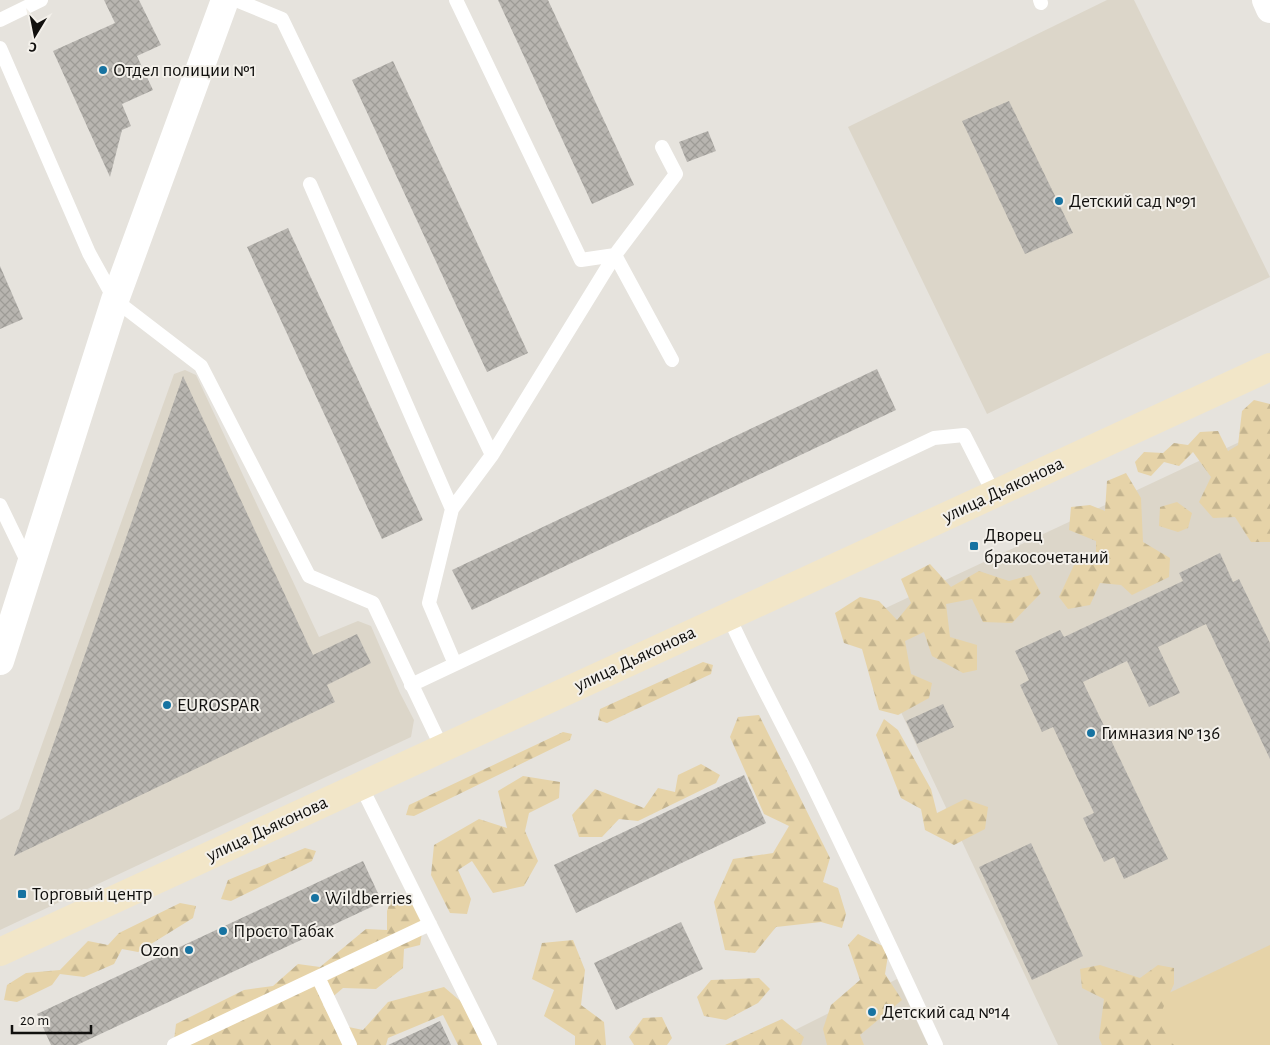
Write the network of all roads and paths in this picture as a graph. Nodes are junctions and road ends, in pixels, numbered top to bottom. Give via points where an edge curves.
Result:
1 (41, 0) edge
2 (225, 0) edge
3 (236, 0) edge
4 (456, 0) edge
5 (1266, 0) edge
6 (1270, 9) edge
7 (0, 20) edge
8 (0, 48) edge
9 (662, 147) dead end
10 (310, 184) dead end
11 (615, 255) junction
12 (116, 300) junction
13 (672, 360) dead end
14 (1270, 367) edge
15 (492, 455) junction
16 (994, 494) junction
17 (0, 505) edge
18 (452, 509) junction
19 (30, 566) junction
20 (729, 617) junction
21 (0, 661) edge
22 (456, 664) junction
23 (411, 685) junction
24 (442, 748) junction
25 (361, 786) junction
26 (430, 924) junction
27 (0, 952) edge
28 (318, 977) junction
29 (174, 1045) edge
30 (350, 1045) edge
31 (490, 1045) edge
32 (936, 1045) edge

1 - 7 lane
2 - 12 street
3 - 15 lane via 282,19
4 - 11 lane via 581,260
5 - 6 street
8 - 12 lane via 89,253
9 - 11 lane via 676,174
10 - 18 lane
11 - 13 lane
11 - 15 lane
12 - 19 street
12 - 23 lane via 201,366 309,576 373,603
14 - 16 main road, улица Дьяконова
15 - 18 lane
16 - 20 main road, улица Дьяконова
16 - 22 lane via 964,435 934,438
17 - 19 lane
18 - 22 lane via 430,603
19 - 21 street
20 - 24 main road, улица Дьяконова
20 - 32 lane via 865,892
22 - 23 lane
23 - 24 lane
24 - 25 main road, улица Дьяконова
25 - 26 lane
25 - 27 main road, улица Дьяконова
26 - 28 lane
26 - 31 lane
28 - 29 lane
28 - 30 lane

